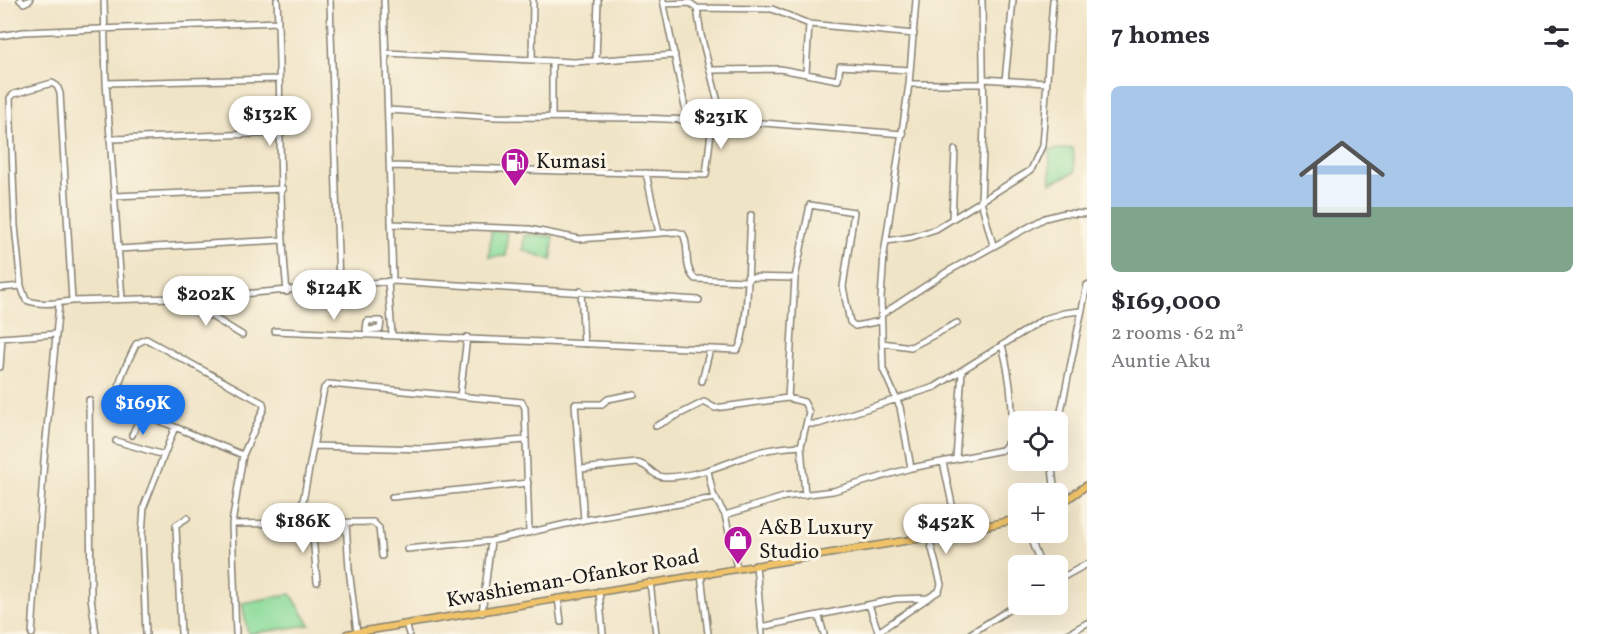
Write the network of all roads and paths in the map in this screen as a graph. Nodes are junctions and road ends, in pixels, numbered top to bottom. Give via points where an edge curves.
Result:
1 (20, 0) edge
2 (30, 0) edge
3 (104, 0) edge
4 (277, 0) edge
5 (330, 0) edge
6 (384, 0) edge
7 (533, 0) edge
8 (598, 0) edge
9 (916, 0) edge
10 (982, 0) edge
11 (1013, 0) edge
12 (1053, 0) edge
13 (664, 2) edge
14 (697, 8) junction
15 (278, 22) junction
16 (809, 24) junction
17 (104, 28) junction
18 (914, 34) junction
19 (0, 36) edge
20 (386, 53) junction
21 (675, 55) junction
22 (532, 60) junction
23 (552, 61) junction
24 (596, 61) junction
25 (711, 70) junction
26 (910, 70) junction
27 (806, 73) junction
28 (279, 79) junction
29 (1005, 81) junction
30 (983, 82) junction
31 (106, 83) junction
32 (1046, 83) junction
33 (909, 84) junction
34 (389, 110) junction
35 (552, 117) junction
36 (688, 122) junction
37 (723, 122) junction
38 (712, 123) junction
39 (282, 133) junction
40 (903, 134) junction
41 (112, 139) junction
42 (955, 150) dead end
43 (390, 166) junction
44 (646, 173) junction
45 (283, 189) junction
46 (114, 196) junction
47 (981, 201) junction
48 (1087, 214) edge
49 (751, 215) dead end
50 (952, 219) junction
51 (391, 224) junction
52 (659, 233) junction
53 (282, 240) junction
54 (887, 241) junction
55 (993, 245) junction
56 (118, 249) junction
57 (795, 278) junction
58 (747, 279) junction
59 (391, 281) junction
60 (1087, 285) edge
61 (21, 286) junction
62 (339, 286) junction
63 (0, 288) edge
64 (581, 291) junction
65 (286, 292) junction
66 (190, 298) junction
67 (122, 299) junction
68 (699, 300) dead end
69 (72, 301) junction
70 (59, 304) junction
71 (1080, 311) junction
72 (881, 318) junction
73 (957, 323) dead end
74 (275, 331) dead end
75 (56, 334) junction
76 (392, 334) junction
77 (242, 335) dead end
78 (467, 337) junction
79 (1, 338) edge
80 (882, 343) junction
81 (584, 344) junction
82 (1002, 345) junction
83 (710, 350) junction
84 (0, 367) edge
85 (962, 371) junction
86 (702, 381) dead end
87 (634, 394) dead end
88 (460, 396) junction
89 (788, 398) junction
90 (897, 399) junction
91 (89, 400) dead end
92 (1061, 411) edge
93 (142, 413) junction
94 (807, 424) junction
95 (656, 426) dead end
96 (175, 427) junction
97 (132, 435) dead end
98 (525, 440) junction
99 (116, 441) dead end
100 (315, 446) junction
101 (801, 446) junction
102 (164, 454) junction
103 (243, 455) junction
104 (956, 459) junction
105 (943, 462) junction
106 (911, 468) junction
107 (581, 469) junction
108 (708, 471) junction
109 (528, 483) junction
110 (1087, 485) edge
111 (805, 495) junction
112 (392, 497) dead end
113 (1068, 497) edge
114 (715, 498) junction
115 (725, 515) junction
116 (187, 518) dead end
117 (584, 520) junction
118 (1008, 521) edge
119 (346, 523) junction
120 (232, 524) junction
121 (299, 524) junction
122 (312, 524) junction
123 (958, 532) junction
124 (529, 533) junction
125 (930, 537) junction
126 (491, 541) junction
127 (407, 549) dead end
128 (382, 556) dead end
129 (1087, 564) edge
130 (756, 565) junction
131 (737, 568) junction
132 (701, 574) junction
133 (1068, 574) edge
134 (317, 582) dead end
135 (650, 582) junction
136 (598, 591) junction
137 (558, 598) junction
138 (928, 598) junction
139 (869, 605) junction
140 (1008, 610) edge
141 (482, 613) junction
142 (819, 617) junction
143 (561, 622) dead end
144 (1087, 623) edge
145 (406, 624) junction
146 (760, 627) junction
147 (357, 633) edge
148 (878, 633) edge
149 (32, 634) edge
150 (96, 634) edge
151 (147, 634) edge
152 (181, 634) edge
153 (236, 634) edge
154 (348, 634) edge
155 (409, 634) edge
156 (603, 634) edge
157 (656, 634) edge
158 (708, 634) edge
159 (762, 634) edge
160 (824, 634) edge
161 (970, 634) edge
162 (1068, 634) edge

1 - 2 street
3 - 17 street
4 - 15 street
5 - 62 street
6 - 20 street
7 - 22 street
8 - 24 street
9 - 18 street
10 - 30 street
11 - 29 street
12 - 32 street
13 - 14 street via 690,3
13 - 21 street
14 - 16 street via 772,9
14 - 25 street
15 - 17 street
15 - 28 street
16 - 18 street
16 - 27 street
17 - 19 street
17 - 31 street
18 - 26 street
20 - 22 street
20 - 34 street
21 - 24 street
21 - 36 street
22 - 23 street
23 - 24 street
23 - 35 street
25 - 27 street via 780,69
25 - 37 street
26 - 27 street via 840,66 838,80
26 - 33 street
28 - 31 street
28 - 39 street
29 - 30 street
29 - 32 street
30 - 33 street
30 - 47 street
31 - 41 street
32 - 47 street via 1042,146 1037,161 1026,175
33 - 40 street
34 - 35 street
34 - 43 street
35 - 36 street
36 - 38 street
37 - 38 street
37 - 40 street
38 - 44 street via 706,175
39 - 41 street
39 - 45 street
40 - 54 street
41 - 46 street
42 - 50 street
43 - 44 street
43 - 51 street
44 - 52 street
45 - 46 street
45 - 53 street
46 - 56 street
47 - 50 street
47 - 55 street
48 - 55 street via 1055,214
49 - 58 street
50 - 54 street via 926,233
51 - 52 street via 528,229 579,239
51 - 59 street
52 - 58 street via 682,234 688,270 694,279
53 - 56 street
53 - 65 street
54 - 72 street via 881,279
55 - 72 street
56 - 67 street
57 - 58 street
57 - 72 street via 808,207 813,204 852,211 843,286 850,322 855,326
57 - 89 street
58 - 83 street via 741,346 737,350
59 - 62 street
59 - 64 street
59 - 76 street
60 - 71 street
61 - 63 street
61 - 69 street via 10,98 52,83 60,93
61 - 70 street via 26,300
62 - 65 street
64 - 68 street
64 - 81 street
65 - 66 street
66 - 67 street
66 - 77 street via 198,308
67 - 69 street
69 - 70 street
70 - 75 street
71 - 82 street via 1044,319
71 - 92 street
72 - 80 street
73 - 80 street via 911,347
74 - 76 street
75 - 79 street
75 - 149 street
76 - 78 street
78 - 81 street
78 - 88 street
79 - 84 street
80 - 90 street via 883,369
81 - 83 street
82 - 85 street
82 - 104 street via 1012,387 1008,443 998,451
83 - 86 street
85 - 90 street via 935,387
85 - 104 street
87 - 107 street via 602,404 575,404
88 - 98 street via 522,402
88 - 100 street via 327,384
89 - 94 street via 806,403
89 - 95 street via 715,408 704,402
90 - 94 street
90 - 106 street
91 - 150 street via 91,598
93 - 96 street
93 - 97 street
93 - 103 street via 126,407 117,391 136,344 147,339 260,399 264,408
94 - 101 street
96 - 102 street
96 - 103 street
98 - 100 street via 416,449
98 - 109 street
99 - 102 street
100 - 121 street
101 - 108 street via 759,452
101 - 111 street
102 - 151 street via 144,506
103 - 120 street
104 - 105 street
105 - 106 street
105 - 123 street
106 - 111 street via 833,491
107 - 108 street via 637,463 656,476
107 - 117 street
108 - 114 street
109 - 112 street
109 - 124 street
110 - 113 main road
111 - 115 street via 784,497
114 - 115 street
114 - 117 street
115 - 131 street
116 - 152 street via 176,525
117 - 124 street
118 - 123 main road, Kwashieman-Ofankor Road
119 - 122 street
119 - 128 street via 377,524
119 - 147 street
120 - 121 street
120 - 153 street
121 - 122 street
122 - 134 street
123 - 125 main road, Kwashieman-Ofankor Road
124 - 126 street
125 - 130 main road, Kwashieman-Ofankor Road
125 - 138 street via 941,580 939,591
126 - 127 street
126 - 141 street
129 - 133 street
130 - 131 main road, Kwashieman-Ofankor Road
130 - 146 street
131 - 132 main road, Kwashieman-Ofankor Road
132 - 135 main road, Kwashieman-Ofankor Road
132 - 158 street
135 - 136 main road, Kwashieman-Ofankor Road
135 - 157 street
136 - 137 main road, Kwashieman-Ofankor Road
136 - 156 street
137 - 141 main road, Kwashieman-Ofankor Road
137 - 143 street
138 - 139 street
138 - 148 street
139 - 142 street
139 - 148 street
140 - 161 street
141 - 145 main road, Kwashieman-Ofankor Road
142 - 146 street
142 - 160 street
144 - 162 street
145 - 147 main road, Kwashieman-Ofankor Road
145 - 155 street
146 - 159 street
147 - 154 main road, Kwashieman-Ofankor Road

